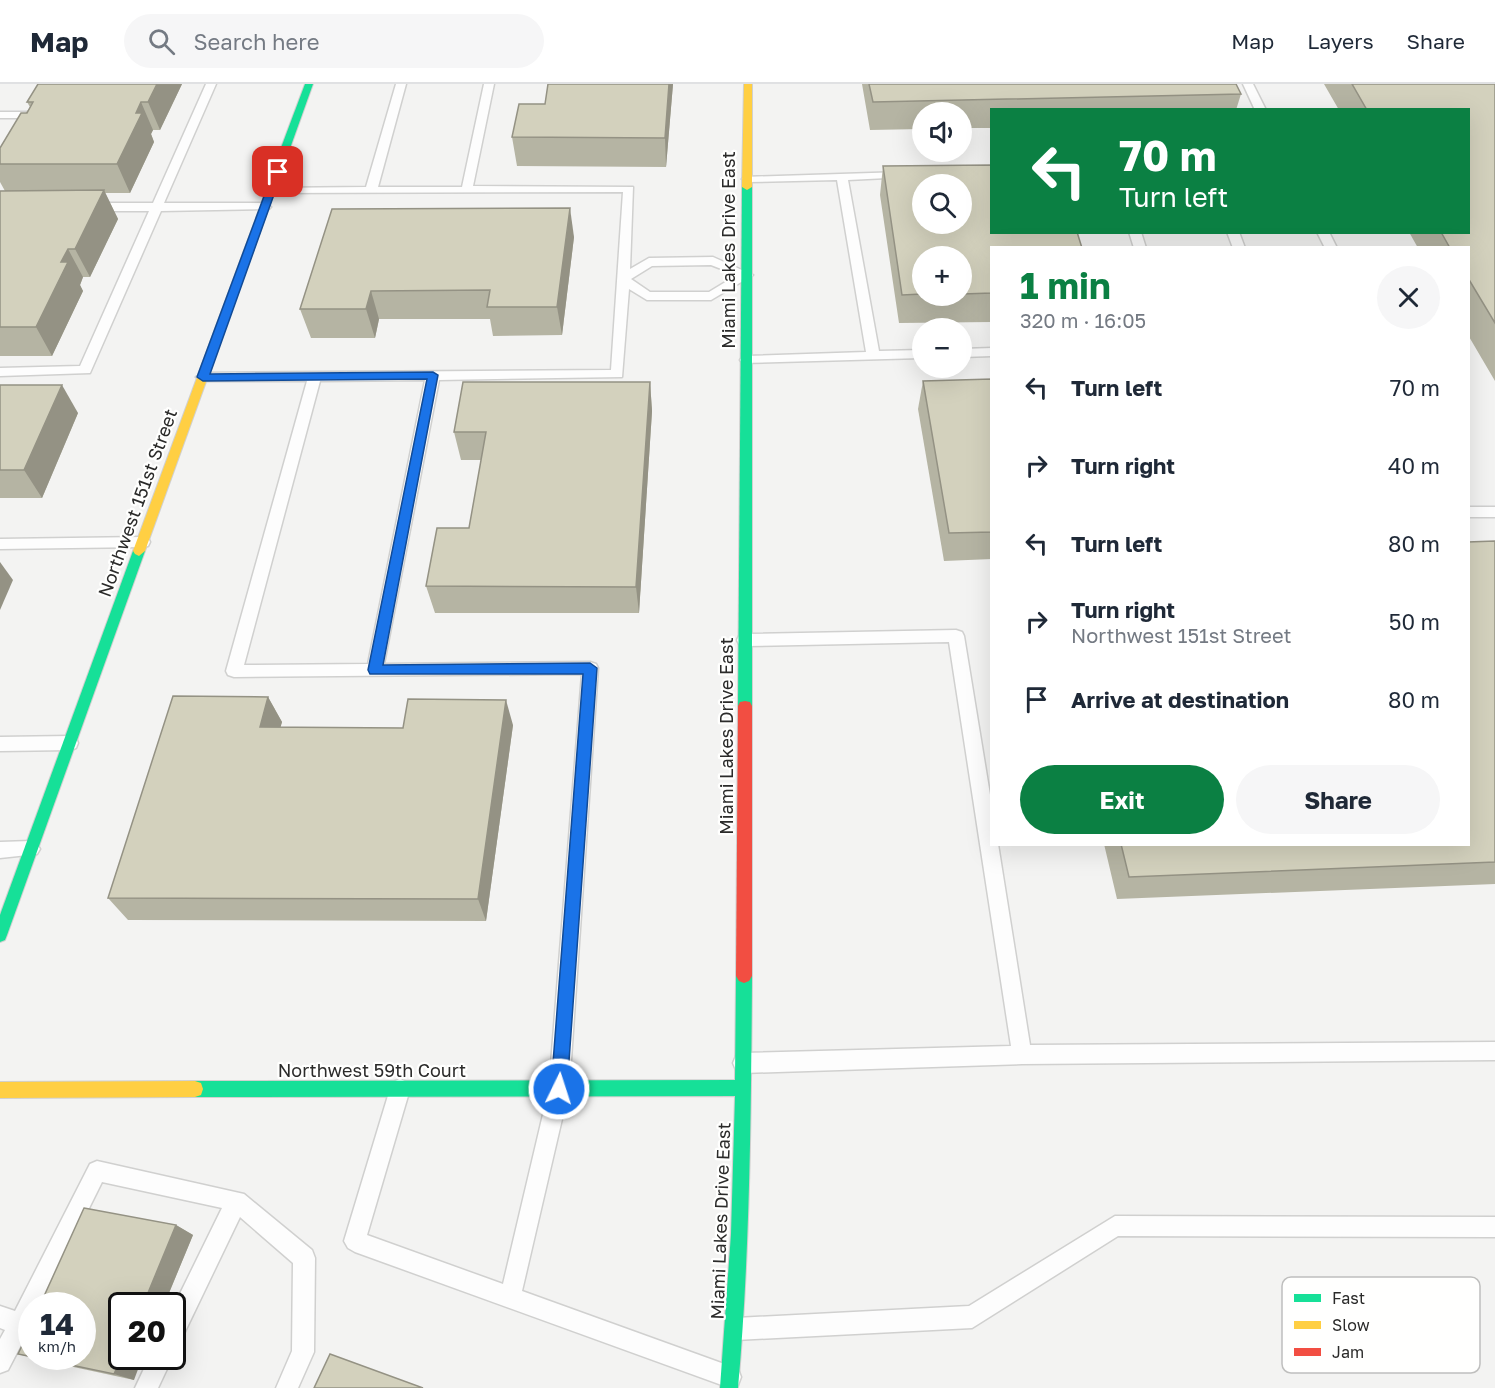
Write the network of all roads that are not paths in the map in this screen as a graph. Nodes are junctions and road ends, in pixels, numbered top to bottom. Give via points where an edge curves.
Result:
1 (211, 84) edge
2 (309, 84) edge
3 (401, 84) edge
4 (489, 84) edge
5 (748, 84) edge
6 (1248, 84) edge
7 (1260, 108) edge
8 (0, 115) edge
9 (21, 135) edge
10 (911, 174) edge
11 (842, 176) junction
12 (748, 179) junction
13 (371, 190) junction
14 (467, 190) junction
15 (271, 191) junction
16 (79, 207) edge
17 (157, 207) junction
18 (265, 207) junction
19 (747, 275) junction
20 (623, 279) junction
21 (990, 352) edge
22 (972, 353) edge
23 (912, 354) edge
24 (873, 356) junction
25 (747, 360) junction
26 (0, 372) edge
27 (433, 375) junction
28 (315, 376) junction
29 (203, 377) junction
30 (1470, 512) edge
31 (1495, 512) edge
32 (142, 542) junction
33 (0, 544) edge
34 (746, 640) junction
35 (375, 670) junction
36 (70, 743) junction
37 (0, 744) edge
38 (31, 849) junction
39 (0, 850) edge
40 (0, 935) edge
41 (1495, 1051) edge
42 (1022, 1055) junction
43 (743, 1063) junction
44 (743, 1088) junction
45 (400, 1089) junction
46 (559, 1089) junction
47 (0, 1090) edge
48 (237, 1201) junction
49 (1495, 1227) edge
50 (510, 1298) junction
51 (186, 1305) edge
52 (10, 1321) edge
53 (735, 1329) junction
54 (0, 1362) edge
55 (155, 1370) edge
56 (730, 1382) edge
57 (146, 1388) edge
58 (287, 1388) edge

1 - 17 lane
2 - 15 street, Northwest 151st Street
3 - 13 lane
4 - 14 lane
5 - 12 street, Miami Lakes Drive East
6 - 7 lane
8 - 9 lane via 33,115
10 - 11 lane
11 - 12 lane
11 - 24 lane
12 - 19 street, Miami Lakes Drive East
13 - 14 lane
13 - 15 lane
14 - 20 lane via 629,189
15 - 18 street, Northwest 151st Street
16 - 17 lane
17 - 18 lane
17 - 26 lane via 85,370
18 - 29 street, Northwest 151st Street
19 - 20 lane via 713,261 649,261
19 - 20 lane via 711,296 646,296
19 - 25 street, Miami Lakes Drive East
20 - 27 lane via 616,374
21 - 22 lane
23 - 24 lane
24 - 25 lane
25 - 34 street, Miami Lakes Drive East
27 - 28 lane
27 - 35 lane
28 - 29 lane
28 - 35 lane via 234,671
29 - 32 street, Northwest 151st Street
30 - 31 lane
32 - 33 lane
32 - 36 street, Northwest 151st Street
34 - 42 lane via 956,636
34 - 43 street, Miami Lakes Drive East
35 - 46 lane via 590,668
36 - 37 lane
36 - 38 street, Northwest 151st Street
38 - 39 lane
38 - 40 street, Northwest 151st Street
41 - 42 lane
42 - 43 lane
43 - 44 street, Miami Lakes Drive East
44 - 46 street, Northwest 59th Court
44 - 53 street, Miami Lakes Drive East
45 - 46 street, Northwest 59th Court
45 - 47 street, Northwest 59th Court
45 - 50 lane via 355,1241
46 - 50 lane
48 - 51 lane
48 - 52 lane via 97,1171
48 - 58 lane via 304,1258 303,1352
49 - 53 lane via 1115,1226 972,1317
50 - 56 lane
52 - 54 lane
53 - 56 street, Miami Lakes Drive East
55 - 57 lane

